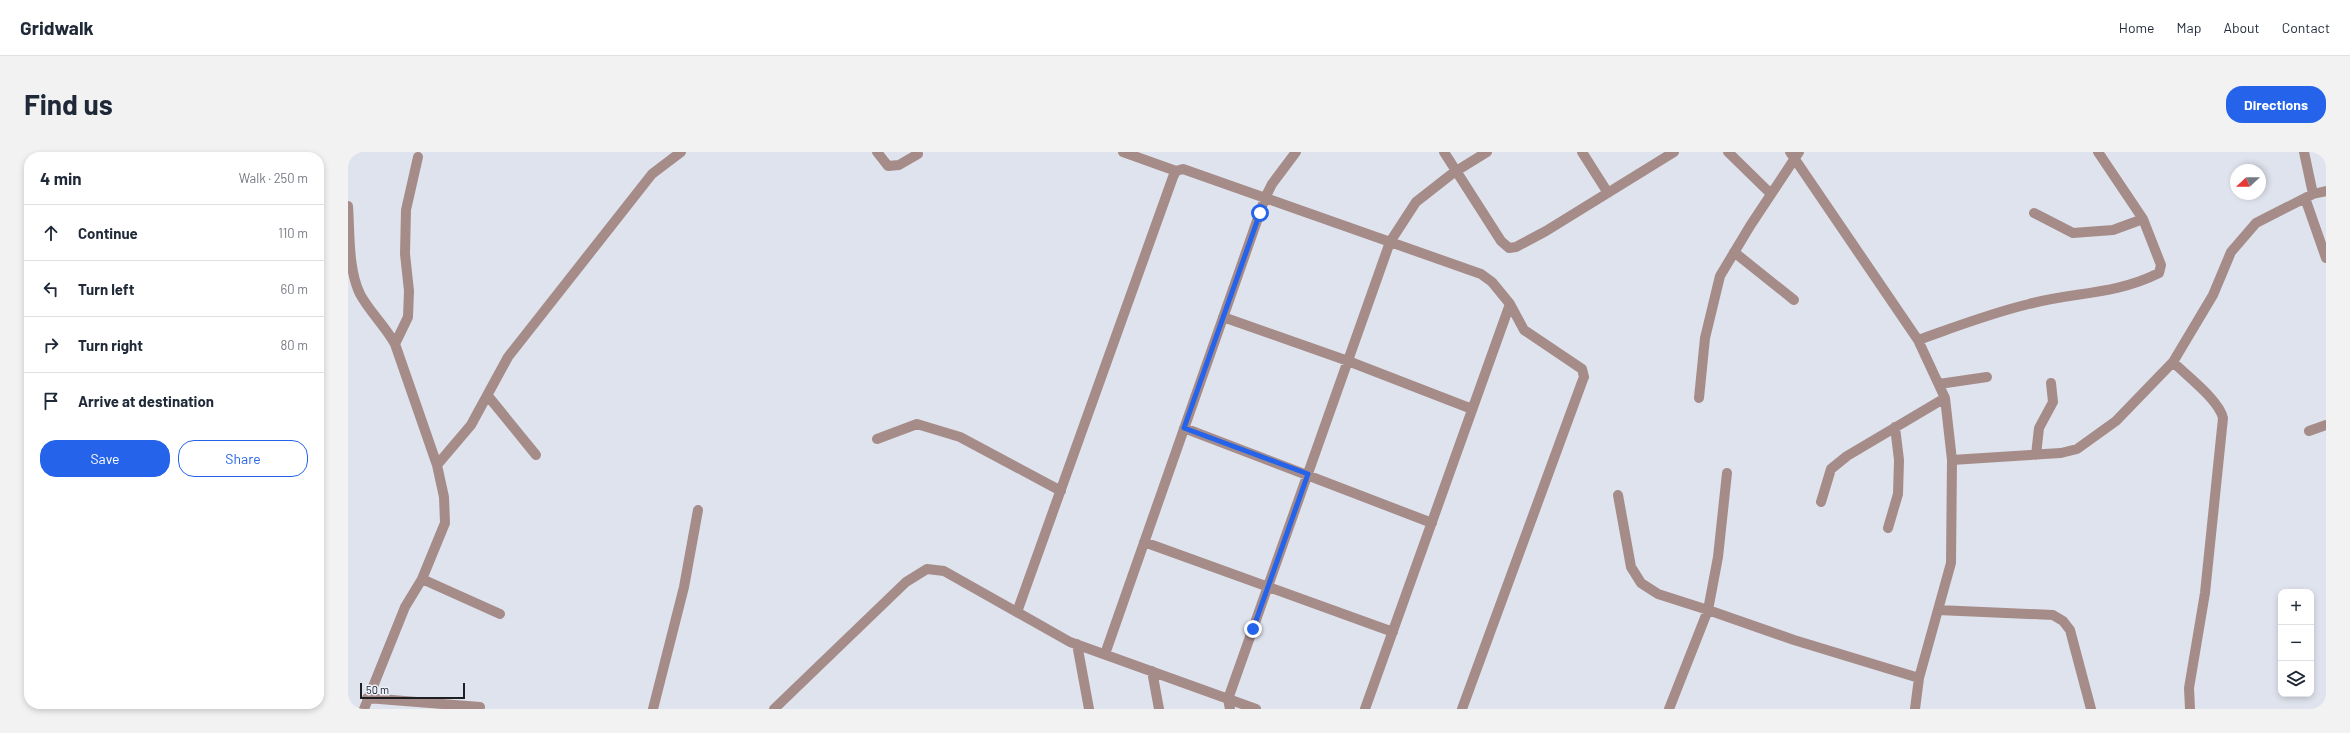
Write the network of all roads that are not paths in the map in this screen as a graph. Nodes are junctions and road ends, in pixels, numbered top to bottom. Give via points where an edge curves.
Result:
1 (682, 152) edge
2 (877, 152) edge
3 (1122, 152) edge
4 (1296, 152) edge
5 (1444, 152) edge
6 (1487, 152) edge
7 (1582, 152) edge
8 (1674, 152) edge
9 (1728, 152) edge
10 (2098, 152) edge
11 (2304, 152) edge
12 (918, 154) dead end
13 (1794, 154) edge
14 (418, 157) dead end
15 (1176, 171) junction
16 (1456, 171) junction
17 (2326, 191) edge
18 (1608, 193) junction
19 (1771, 194) junction
20 (2309, 196) junction
21 (1265, 198) junction
22 (348, 206) edge
23 (2034, 213) dead end
24 (2143, 219) junction
25 (1390, 242) junction
26 (1734, 252) junction
27 (2326, 258) edge
28 (1794, 300) dead end
29 (1510, 304) junction
30 (1223, 318) junction
31 (1918, 340) junction
32 (395, 344) junction
33 (1348, 361) junction
34 (2172, 362) junction
35 (1987, 377) dead end
36 (2050, 383) dead end
37 (1939, 384) junction
38 (488, 396) junction
39 (1699, 398) dead end
40 (1945, 398) junction
41 (1472, 409) junction
42 (2326, 425) edge
43 (1895, 427) junction
44 (1184, 428) junction
45 (2308, 431) dead end
46 (877, 439) dead end
47 (536, 455) dead end
48 (2036, 455) junction
49 (1952, 460) junction
50 (438, 465) junction
51 (1308, 474) junction
52 (1727, 474) dead end
53 (1061, 491) junction
54 (1618, 495) dead end
55 (1822, 502) dead end
56 (698, 510) dead end
57 (1432, 523) junction
58 (1888, 528) dead end
59 (1144, 542) junction
60 (422, 579) junction
61 (1268, 587) junction
62 (1708, 610) junction
63 (1938, 610) junction
64 (1017, 612) junction
65 (500, 614) dead end
66 (1393, 632) junction
67 (1077, 644) junction
68 (1105, 654) junction
69 (1152, 671) junction
70 (1918, 678) junction
71 (367, 698) junction
72 (1229, 704) edge
73 (480, 707) dead end
74 (364, 709) edge
75 (652, 709) edge
76 (774, 709) edge
77 (1088, 709) edge
78 (1159, 709) edge
79 (1256, 709) edge
80 (1365, 709) edge
81 (1462, 709) edge
82 (1669, 709) edge
83 (1915, 709) edge
84 (2091, 709) edge
85 (2190, 709) edge

1 - 38 street via 652,174 508,357
2 - 12 street via 888,166 899,165
3 - 15 street
4 - 21 street via 1272,184
5 - 16 street
6 - 16 street
7 - 18 street
8 - 18 street
9 - 19 street
10 - 24 street
11 - 20 street
13 - 19 street
13 - 31 street
14 - 32 street via 406,210 404,254 409,291 408,317
15 - 21 street via 1183,169
15 - 53 street
16 - 18 street via 1500,241 1509,248 1516,247 1546,231
16 - 25 street via 1416,202
17 - 20 street
19 - 26 street
20 - 27 street
20 - 34 street via 2256,223 2231,252 2213,295
21 - 25 street
21 - 30 street
22 - 32 street via 356,284 360,295 387,329
23 - 24 street via 2072,233 2113,230
24 - 31 street via 2161,265 2159,273 2102,293 2023,305
25 - 29 street via 1481,274 1492,282
25 - 33 street
26 - 28 street
26 - 39 street via 1720,276 1705,338
29 - 41 street
29 - 81 street via 1524,330 1578,365 1584,377
30 - 33 street
30 - 44 street
31 - 37 street
32 - 50 street
33 - 41 street
33 - 51 street
34 - 48 street via 2116,421 2077,449
34 - 85 street via 2213,401 2223,418 2205,593 2189,688
35 - 37 street
36 - 48 street via 2053,402 2039,428
37 - 40 street
38 - 47 street
38 - 50 street via 471,425
40 - 43 street
40 - 49 street
41 - 57 street
42 - 45 street
43 - 55 street via 1846,456 1831,469
43 - 58 street via 1899,460 1898,494
44 - 51 street
44 - 59 street
46 - 53 street via 917,424 960,437
48 - 49 street
49 - 63 street via 1950,563
50 - 60 street via 444,497 445,523
51 - 57 street
51 - 61 street
52 - 62 street via 1718,557
53 - 64 street
54 - 62 street via 1631,567 1641,583 1658,594
56 - 75 street via 684,587
57 - 66 street
59 - 61 street
59 - 68 street
60 - 65 street
60 - 71 street via 404,607
61 - 66 street
61 - 72 street
62 - 70 street via 1794,640
62 - 82 street
63 - 70 street
63 - 84 street via 2053,615 2070,630
64 - 67 street
64 - 76 street via 944,571 927,569 919,572
66 - 80 street
67 - 68 street
67 - 77 street
68 - 69 street
69 - 72 street
69 - 78 street
70 - 83 street
71 - 73 street
71 - 74 street
72 - 79 street

